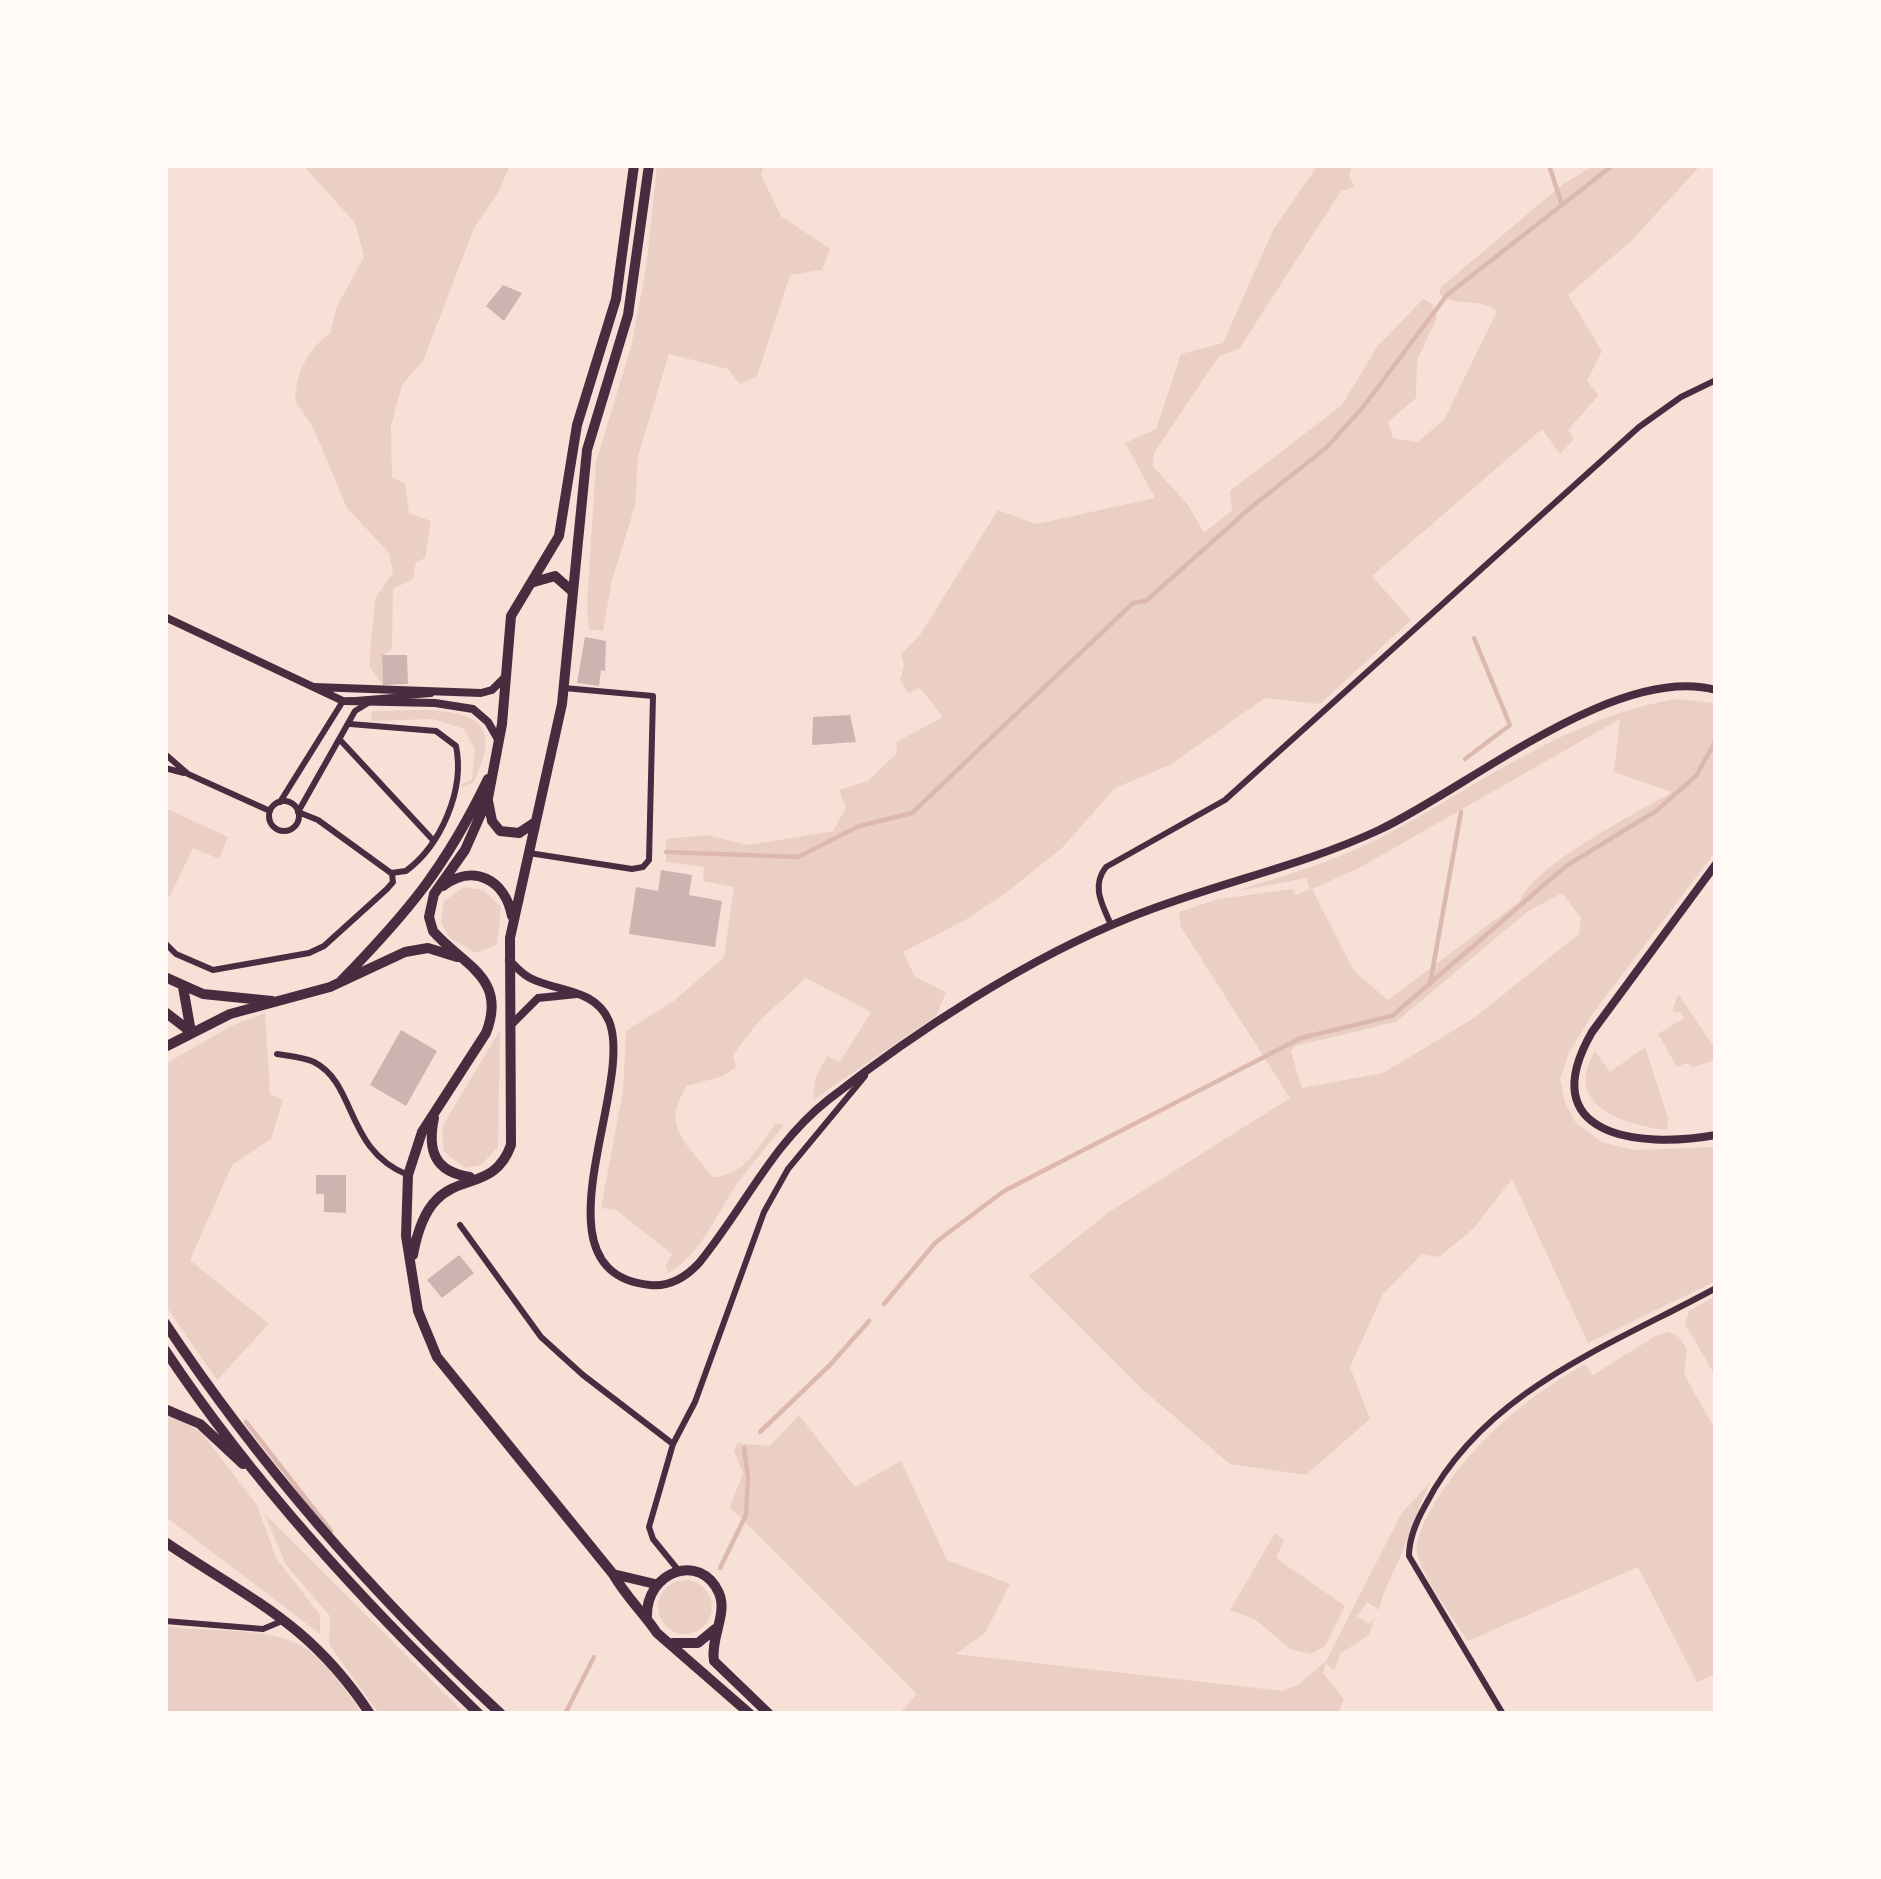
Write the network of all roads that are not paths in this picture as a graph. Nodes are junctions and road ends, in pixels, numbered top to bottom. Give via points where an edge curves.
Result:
1 (634, 165) edge
2 (649, 165) edge
3 (1716, 380) edge
4 (528, 586) junction
5 (575, 594) junction
6 (165, 617) edge
7 (505, 676) junction
8 (313, 687) junction
9 (564, 688) junction
10 (1716, 690) edge
11 (430, 694) junction
12 (326, 696) junction
13 (343, 701) junction
14 (371, 702) junction
15 (332, 716) junction
16 (350, 724) junction
17 (341, 741) junction
18 (499, 741) junction
19 (165, 754) edge
20 (165, 768) edge
21 (491, 773) junction
22 (188, 774) junction
23 (488, 798) junction
24 (280, 802) junction
25 (270, 811) junction
26 (298, 812) junction
27 (537, 820) junction
28 (432, 839) junction
29 (529, 854) junction
30 (1716, 864) edge
31 (391, 872) junction
32 (434, 894) junction
33 (403, 918) junction
34 (513, 920) junction
35 (1111, 925) junction
36 (165, 943) edge
37 (508, 959) junction
38 (466, 960) junction
39 (165, 976) edge
40 (339, 983) junction
41 (183, 986) junction
42 (578, 994) junction
43 (272, 1001) junction
44 (165, 1012) edge
45 (508, 1028) junction
46 (191, 1032) junction
47 (165, 1047) edge
48 (277, 1054) dead end
49 (866, 1072) junction
50 (435, 1115) junction
51 (1716, 1135) edge
52 (481, 1178) junction
53 (407, 1182) junction
54 (433, 1201) junction
55 (460, 1225) dead end
56 (413, 1259) junction
57 (1716, 1288) edge
58 (165, 1323) edge
59 (165, 1350) edge
60 (165, 1409) edge
61 (673, 1444) junction
62 (268, 1487) junction
63 (165, 1542) edge
64 (679, 1571) junction
65 (613, 1574) junction
66 (655, 1584) junction
67 (647, 1616) junction
68 (284, 1618) junction
69 (165, 1621) edge
70 (717, 1626) junction
71 (673, 1643) junction
72 (370, 1714) edge
73 (478, 1714) edge
74 (501, 1714) edge
75 (750, 1714) edge
76 (769, 1714) edge
77 (1503, 1714) edge

1 - 4 main road via 616,299 577,425 559,536
2 - 5 main road via 628,315 586,450
3 - 35 street via 1639,427 1226,800 1106,867 1098,892
4 - 5 main road via 555,576
4 - 7 main road via 511,616
5 - 9 main road
6 - 8 street
7 - 11 street via 486,692
7 - 18 main road
8 - 11 street
8 - 12 street
9 - 27 main road
9 - 29 street via 652,696 647,864 632,869
10 - 35 street via 1664,688 1605,706 1363,837
11 - 13 street
12 - 13 street
12 - 15 street
13 - 14 street
13 - 15 street
14 - 16 street
14 - 18 street via 466,706
15 - 24 street
16 - 17 street
16 - 28 street via 430,730 453,741 458,786
17 - 26 street
17 - 28 street
18 - 21 main road
19 - 22 street
20 - 22 street
21 - 23 main road
21 - 33 main road via 445,862
22 - 25 street
23 - 27 main road via 500,831 519,833
23 - 32 main road
24 - 25 street
24 - 26 street
25 - 26 street via 271,824 284,831 296,825
26 - 31 street
27 - 29 main road
28 - 31 street via 410,869
29 - 34 main road
30 - 51 street via 1592,1032 1572,1079 1581,1110 1611,1131 1667,1141
31 - 36 street via 388,889 314,952 213,970
32 - 33 main road
32 - 34 main road via 460,876 485,877 507,896
32 - 38 main road via 433,931
33 - 40 main road
34 - 37 main road
35 - 49 street
37 - 42 street via 528,977
37 - 45 main road
38 - 40 main road via 413,950
38 - 50 main road via 487,986 489,1024
39 - 41 main road
40 - 43 main road
41 - 43 main road
41 - 46 main road
42 - 45 street via 538,998
42 - 49 street via 605,1014 614,1049 594,1167 594,1242 611,1268 644,1284 664,1284 694,1268 785,1140
43 - 46 main road
44 - 46 main road
45 - 52 main road via 511,1145
46 - 47 main road
48 - 53 street via 323,1069 370,1149
49 - 61 street via 788,1168 764,1212
50 - 52 main road via 430,1141 437,1162
50 - 53 main road
52 - 54 main road
53 - 54 main road via 417,1197
53 - 56 main road
54 - 56 main road
55 - 61 street via 541,1336
56 - 65 main road via 432,1350
57 - 77 street via 1525,1392 1443,1472 1421,1514 1409,1556
58 - 74 main road via 314,1518
59 - 62 main road
60 - 62 main road via 200,1424
61 - 64 street via 649,1527
62 - 73 main road
63 - 68 main road
64 - 66 main road
64 - 70 main road via 702,1575 718,1592
65 - 66 main road
65 - 67 main road
66 - 67 main road
67 - 71 main road
68 - 69 street via 263,1629
68 - 72 main road via 337,1666
70 - 71 main road via 698,1642
70 - 76 main road via 716,1664
71 - 75 main road

